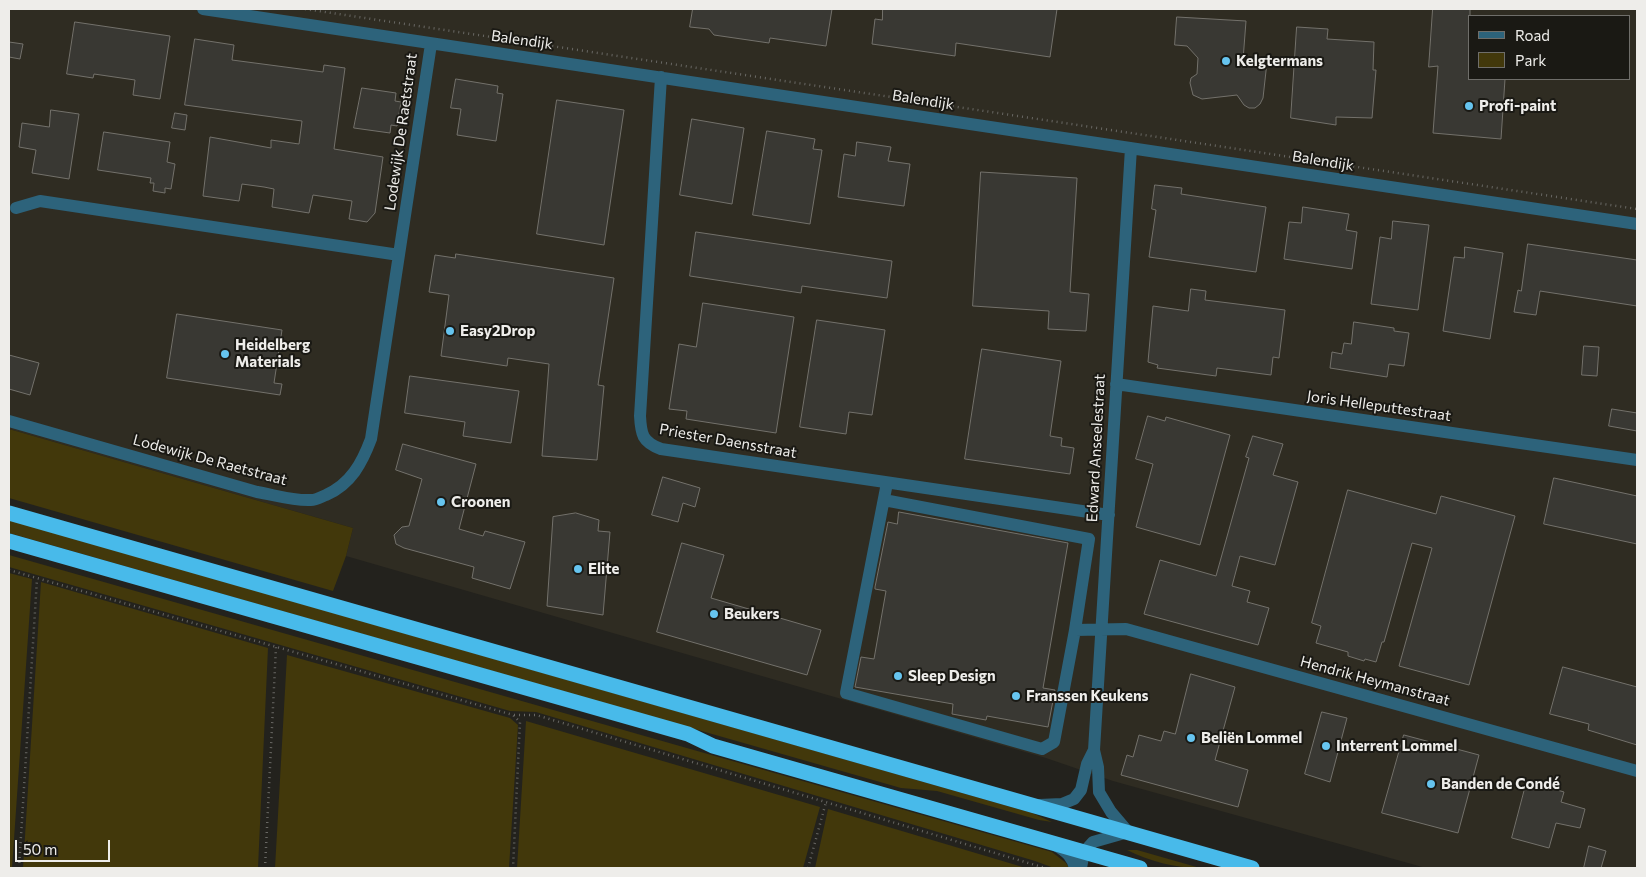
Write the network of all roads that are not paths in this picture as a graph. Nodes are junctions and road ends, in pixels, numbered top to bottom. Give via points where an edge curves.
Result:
1 (203, 9) edge
2 (228, 11) edge
3 (431, 44) junction
4 (661, 77) junction
5 (1131, 148) junction
6 (16, 208) dead end
7 (1637, 224) edge
8 (399, 255) junction
9 (1116, 384) junction
10 (9, 421) edge
11 (1637, 460) edge
12 (887, 483) junction
13 (884, 500) junction
14 (9, 513) edge
15 (1109, 516) junction
16 (9, 541) edge
17 (1102, 629) junction
18 (1075, 630) junction
19 (1094, 750) junction
20 (1637, 771) edge
21 (1031, 805) junction
22 (1128, 832) junction
23 (1053, 843) junction
24 (1084, 852) junction
25 (1114, 865) edge
26 (1075, 868) edge
27 (1081, 868) edge
28 (1140, 868) edge
29 (1252, 868) edge

1 - 2 street, Balendijk
2 - 3 street, Balendijk
3 - 4 street, Balendijk
3 - 8 street, Lodewijk De Raetstraat
4 - 5 street, Balendijk
4 - 12 street, Priester Daensstraat via 640,416 645,440 661,449
5 - 7 street, Balendijk
5 - 9 street, Edward Anseelestraat
6 - 8 street via 40,202
8 - 10 street, Lodewijk De Raetstraat via 371,439 352,477 331,493 313,500 257,492
9 - 11 street, Joris Helleputtestraat
9 - 15 street, Edward Anseelestraat
12 - 13 street
12 - 15 street, Priester Daensstraat
13 - 18 street via 1089,539
13 - 18 street via 846,693 1042,749 1054,742
14 - 21 highway
15 - 17 street, Edward Anseelestraat
16 - 23 highway
17 - 18 street, Hendrik Heymanstraat
17 - 19 street, Edward Anseelestraat
17 - 20 street, Hendrik Heymanstraat via 1126,629
19 - 21 street, Edward Anseelestraat via 1081,790 1074,799 1062,804
19 - 22 street, Edward Anseelestraat via 1099,792
21 - 22 highway
22 - 24 street via 1093,842
22 - 29 highway
23 - 24 highway
23 - 26 street via 1065,850
24 - 25 highway
24 - 27 street
25 - 28 highway

